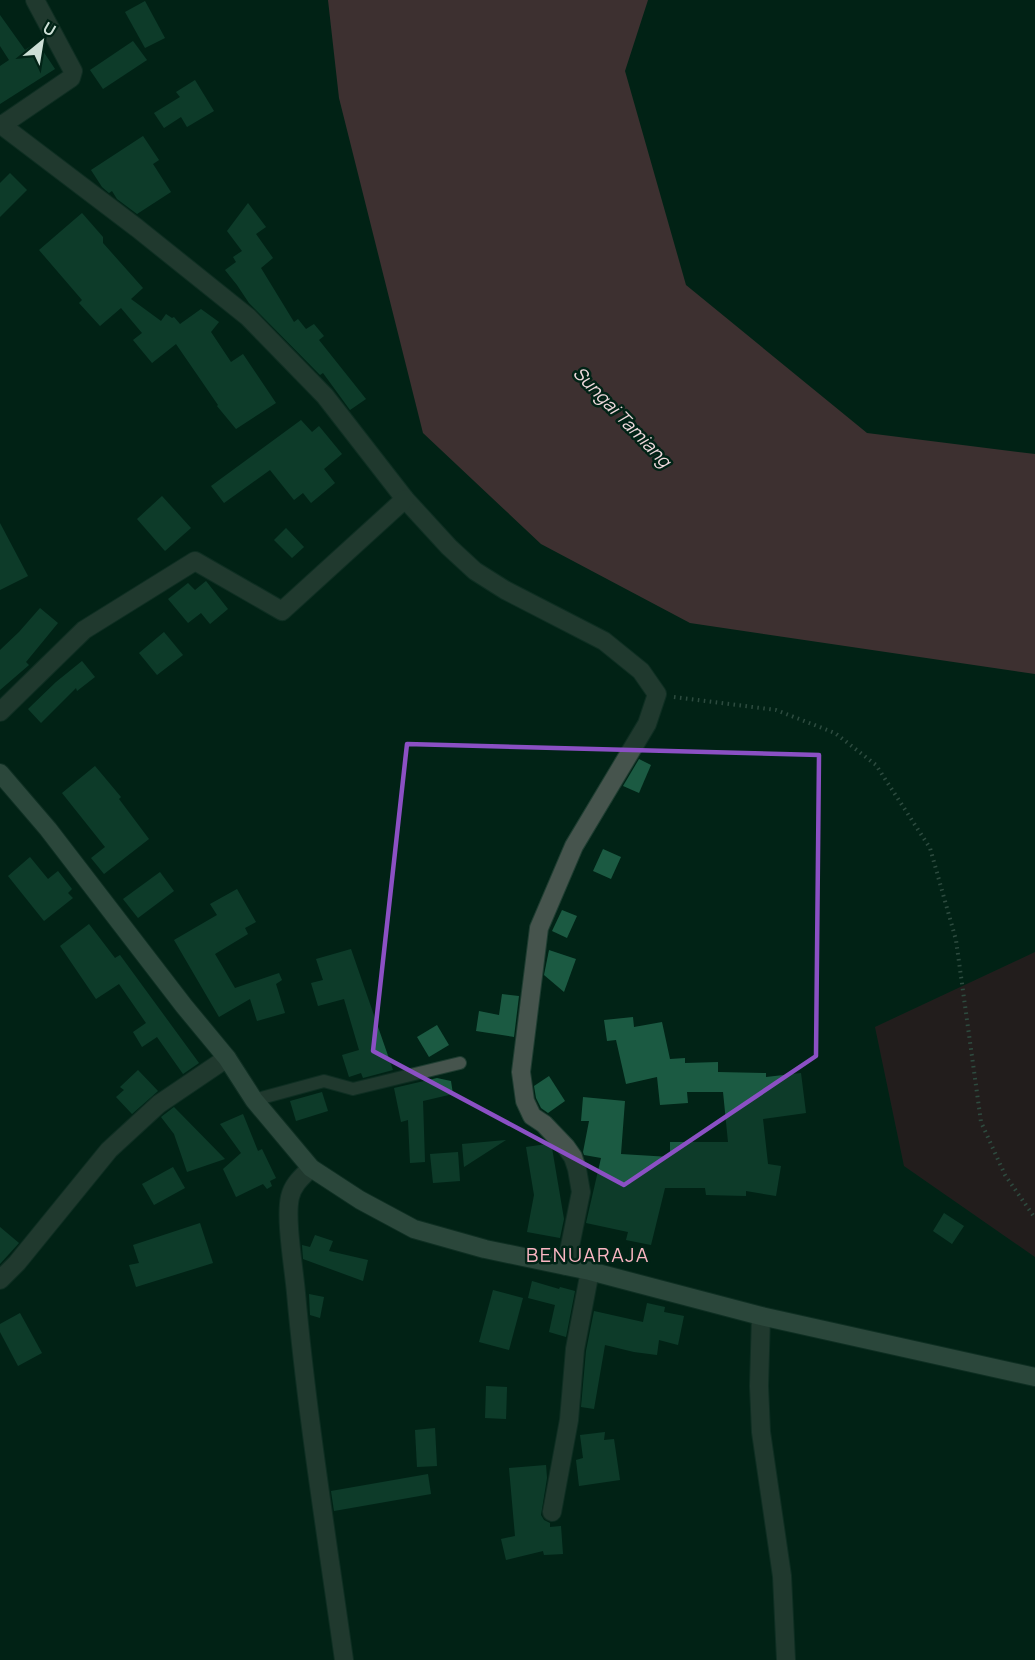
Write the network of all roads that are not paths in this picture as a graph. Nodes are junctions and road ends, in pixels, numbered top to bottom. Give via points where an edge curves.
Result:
1 (34, 0) edge
2 (1, 124) edge
3 (405, 498) junction
4 (0, 712) edge
5 (0, 773) edge
6 (226, 1058) junction
7 (460, 1063) dead end
8 (254, 1100) junction
9 (311, 1168) junction
10 (566, 1266) junction
11 (590, 1271) junction
12 (0, 1280) edge
13 (760, 1316) junction
14 (1035, 1377) edge
15 (552, 1512) dead end
16 (344, 1660) edge
17 (786, 1660) edge

1 - 2 street via 73,75
2 - 3 street via 248,318 325,396
3 - 4 street via 282,611 195,561 84,630
3 - 10 street via 475,571 604,641 641,671 657,694 646,724 574,846 539,928 521,1072 525,1101 532,1116 566,1147 577,1169 581,1192
5 - 6 main road
6 - 8 main road
6 - 12 street via 159,1104 109,1150
7 - 8 lane via 353,1089 324,1081
8 - 9 main road
9 - 10 main road via 414,1228 485,1249
9 - 16 street via 293,1188 290,1221 298,1322
10 - 11 main road
11 - 13 main road
11 - 15 street
13 - 14 main road
13 - 17 street via 761,1432 781,1565

